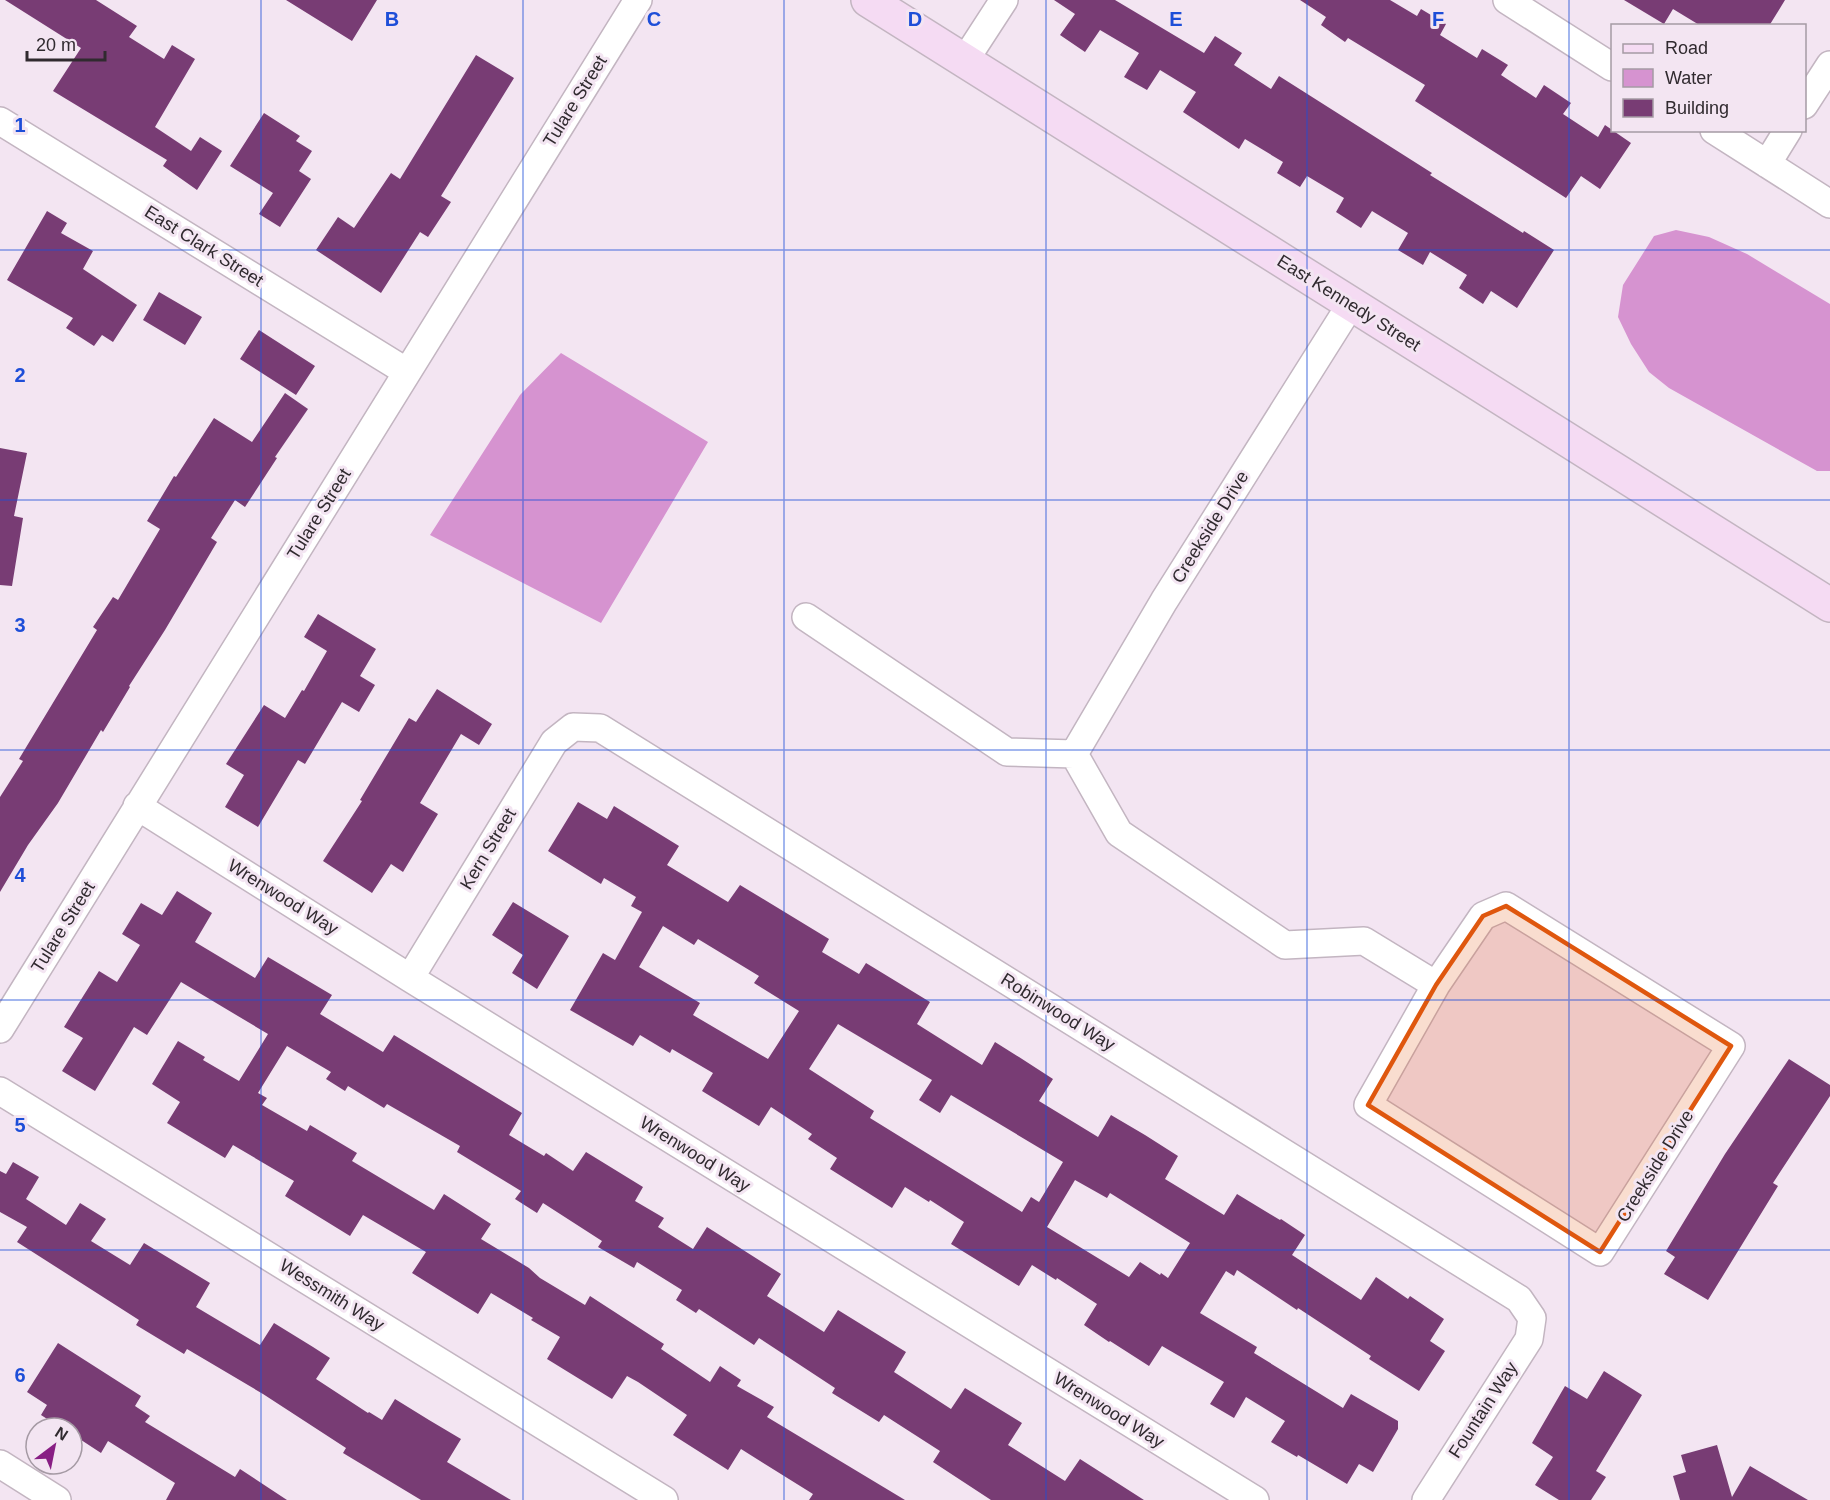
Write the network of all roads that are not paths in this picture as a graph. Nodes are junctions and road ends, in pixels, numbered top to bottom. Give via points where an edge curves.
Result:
1 (638, 0) edge
2 (868, 0) edge
3 (1004, 0) edge
4 (1507, 0) edge
5 (965, 60) junction
6 (1830, 64) edge
7 (1611, 66) edge
8 (1806, 102) edge
9 (0, 121) edge
10 (1717, 132) edge
11 (1787, 132) edge
12 (1767, 164) junction
13 (1830, 204) edge
14 (1351, 304) junction
15 (407, 372) junction
16 (1830, 605) edge
17 (806, 617) dead end
18 (573, 727) joint
19 (1074, 754) junction
20 (137, 806) junction
21 (410, 978) junction
22 (1436, 984) junction
23 (0, 1029) edge
24 (0, 1091) edge
25 (1532, 1318) joint
26 (0, 1464) edge
27 (57, 1500) edge
28 (664, 1500) edge
29 (1255, 1500) edge
30 (1426, 1500) edge

1 - 15 street, Tulare Street
2 - 5 street, East Kennedy Street
3 - 5 street
4 - 7 street
5 - 14 street, East Kennedy Street
6 - 8 street
9 - 15 street, East Clark Street
10 - 12 street
11 - 12 street
12 - 13 street
14 - 16 street, East Kennedy Street
14 - 19 street, Creekside Drive via 1188,562
15 - 20 street, Tulare Street
17 - 19 street via 1007,752
18 - 21 street, Kern Street via 554,742
18 - 25 street, Robinwood Way via 600,728 1519,1299
19 - 22 street via 1119,833 1285,945 1364,941
20 - 21 street, Wrenwood Way
20 - 23 street, Tulare Street
21 - 29 street, Wrenwood Way
22 - 22 street, Creekside Drive via 1483,916 1506,906 1731,1046 1600,1252 1368,1105
24 - 28 street, Wessmith Way
25 - 30 street, Fountain Way via 1529,1339
26 - 27 street

